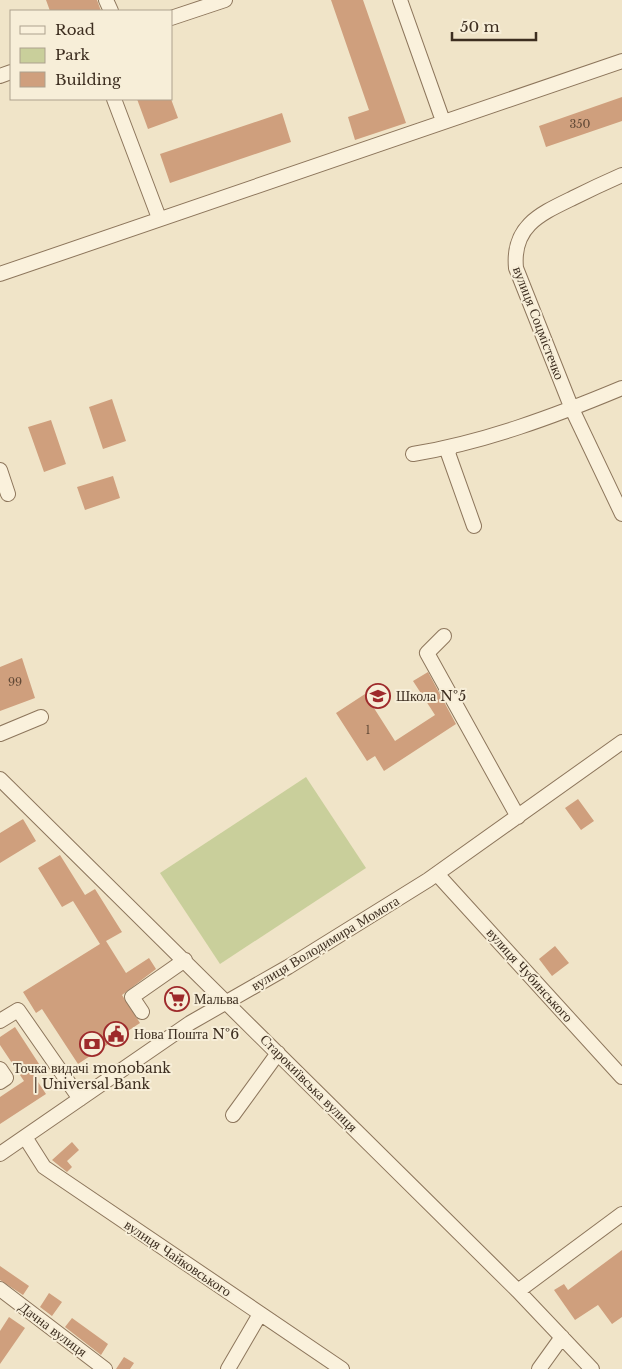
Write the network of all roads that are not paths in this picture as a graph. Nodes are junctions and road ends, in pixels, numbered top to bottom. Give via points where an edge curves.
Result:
1 (225, 0) edge
2 (400, 0) edge
3 (172, 18) edge
4 (622, 61) edge
5 (114, 100) edge
6 (449, 119) junction
7 (622, 176) edge
8 (159, 218) junction
9 (0, 274) edge
10 (622, 388) edge
11 (572, 409) junction
12 (451, 447) junction
13 (413, 454) dead end
14 (0, 470) edge
15 (8, 494) dead end
16 (622, 514) edge
17 (474, 526) dead end
18 (444, 636) dead end
19 (41, 717) dead end
20 (0, 734) edge
21 (622, 742) edge
22 (0, 779) edge
23 (518, 816) junction
24 (437, 874) junction
25 (185, 960) junction
26 (227, 1001) junction
27 (142, 1012) dead end
28 (0, 1021) edge
29 (278, 1053) junction
30 (0, 1069) edge
31 (622, 1077) edge
32 (0, 1082) edge
33 (80, 1099) junction
34 (233, 1115) dead end
35 (25, 1137) junction
36 (0, 1154) edge
37 (622, 1214) edge
38 (0, 1289) edge
39 (518, 1291) junction
40 (260, 1314) junction
41 (562, 1337) junction
42 (105, 1369) edge
43 (228, 1369) edge
44 (342, 1369) edge
45 (539, 1369) edge
46 (592, 1369) edge

1 - 3 street
2 - 6 street
4 - 6 street
5 - 8 street
6 - 8 street
7 - 11 street, вулиця Соцмістечко via 544,211 520,236 514,253 516,268
8 - 9 street
10 - 11 street
11 - 12 street
11 - 16 street, вулиця Соцмістечко
12 - 13 street
12 - 17 street via 448,453
14 - 15 street
18 - 23 street via 427,652
19 - 20 street
21 - 23 street, вулиця Володимира Момота
22 - 25 street, Старокиївська вулиця
23 - 24 street, вулиця Володимира Момота
24 - 26 street, вулиця Володимира Момота
24 - 31 street, вулиця Чубинського
25 - 26 street, Старокиївська вулиця
25 - 27 street via 132,997
26 - 29 street, Старокиївська вулиця
26 - 33 street, вулиця Володимира Момота
28 - 33 street via 18,1010
29 - 34 street
29 - 39 street, Старокиївська вулиця
30 - 32 street via 6,1078
33 - 35 street, вулиця Володимира Момота
35 - 36 street, вулиця Володимира Момота
35 - 40 street, вулиця Чайковського via 44,1167
37 - 39 street
38 - 42 street, Дачна вулиця
39 - 41 street, Старокиївська вулиця
40 - 43 street
40 - 44 street, вулиця Чайковського
41 - 45 street
41 - 46 street, Старокиївська вулиця

